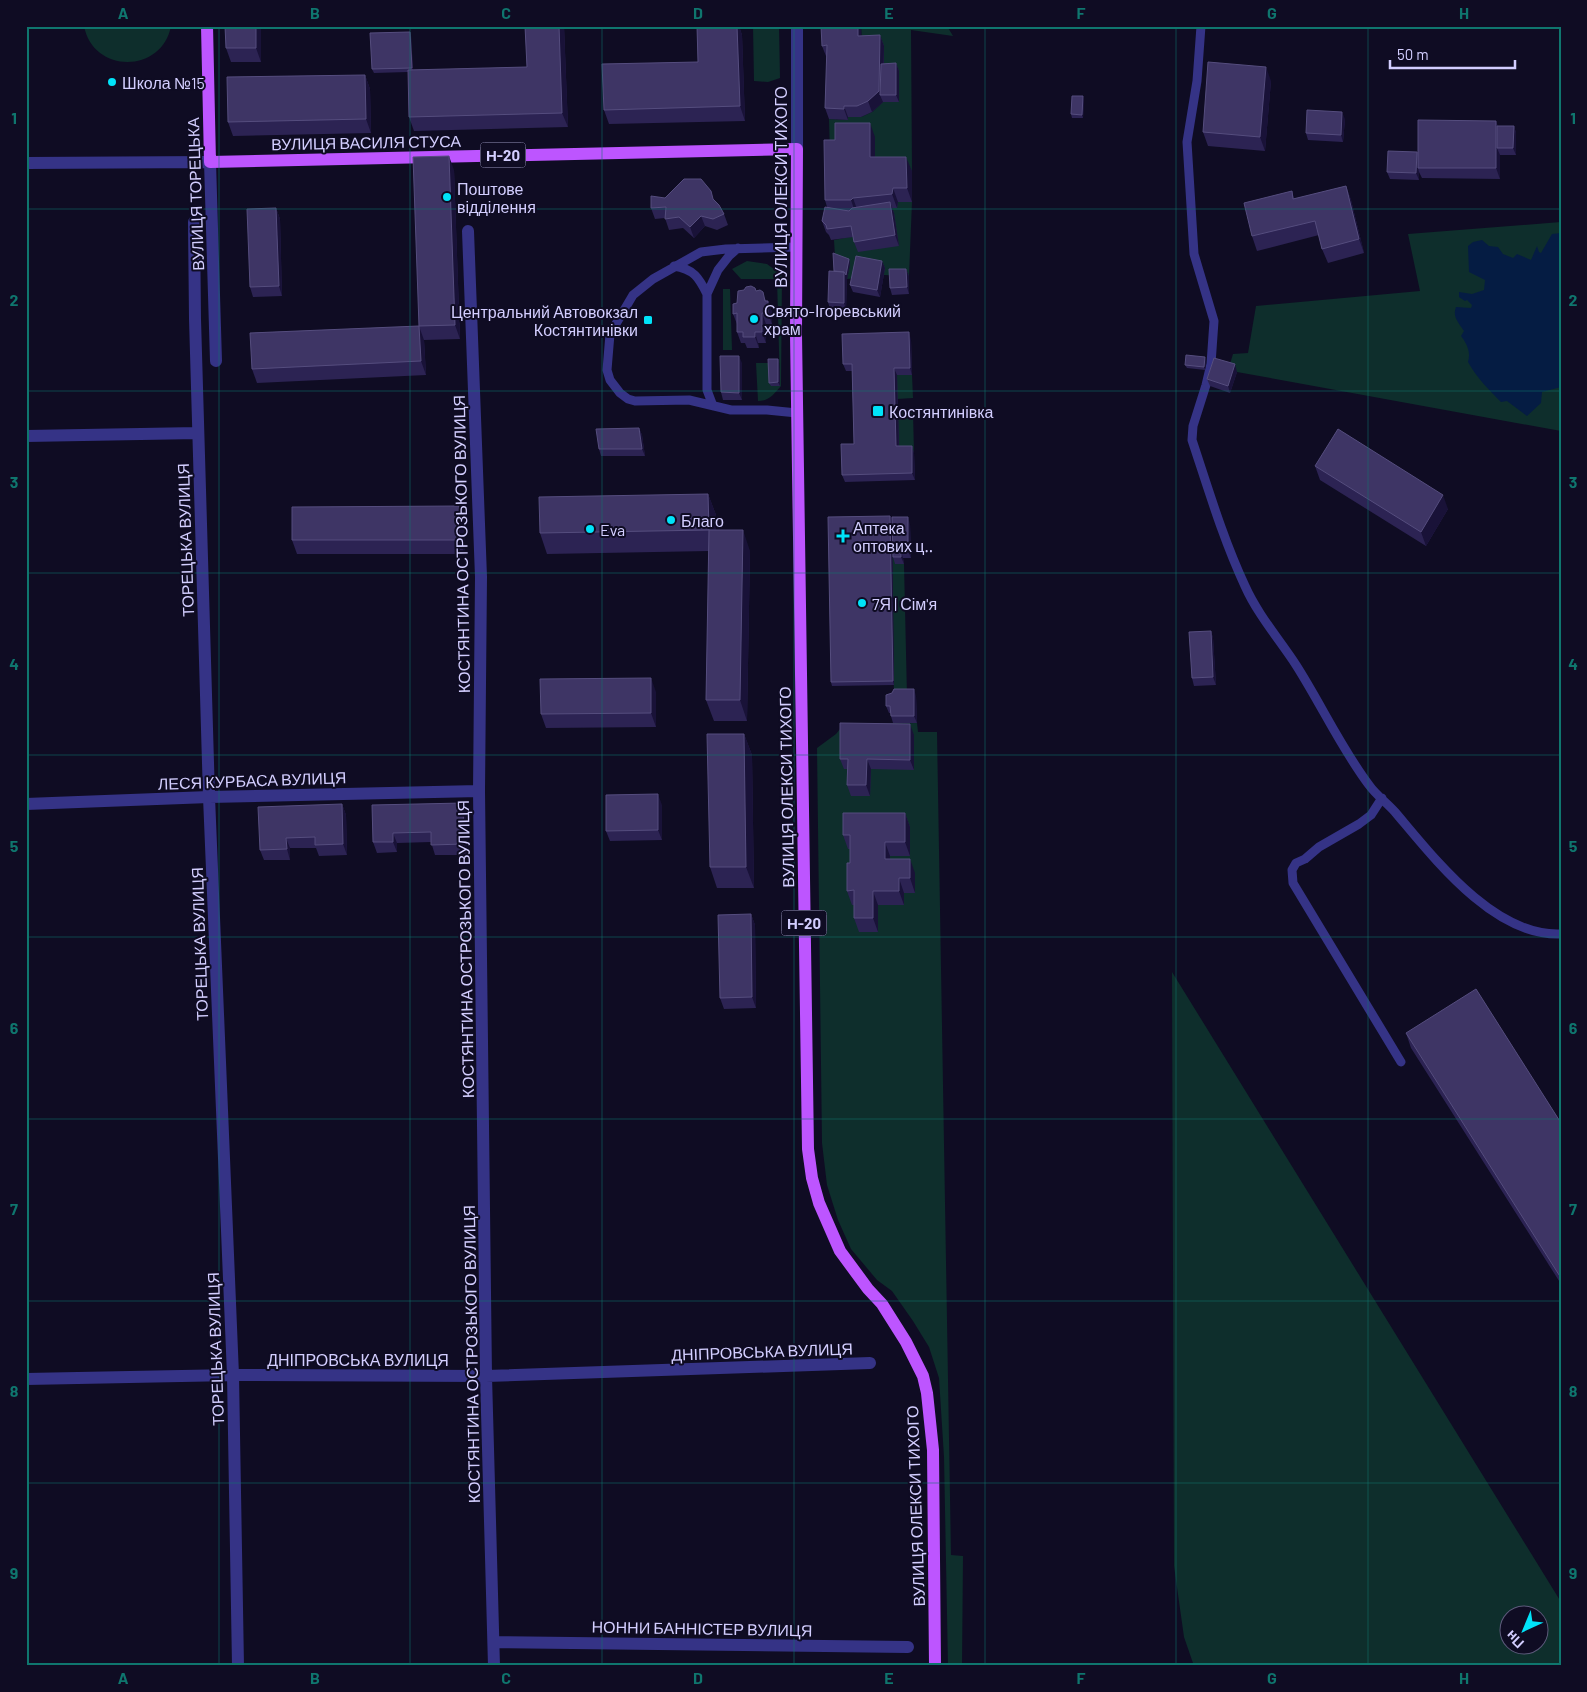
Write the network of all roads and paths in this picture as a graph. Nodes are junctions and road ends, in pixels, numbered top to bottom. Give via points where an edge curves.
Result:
1 (207, 26) edge
2 (797, 26) edge
3 (1201, 26) edge
4 (797, 149) junction
5 (210, 162) junction
6 (26, 163) edge
7 (194, 222) dead end
8 (468, 231) dead end
9 (796, 247) junction
10 (738, 248) junction
11 (674, 266) junction
12 (707, 294) junction
13 (216, 362) dead end
14 (713, 406) junction
15 (797, 413) junction
16 (198, 433) junction
17 (26, 436) edge
18 (480, 791) junction
19 (209, 797) junction
20 (1382, 798) junction
21 (26, 804) edge
22 (1561, 934) edge
23 (1401, 1062) dead end
24 (870, 1364) dead end
25 (234, 1375) junction
26 (486, 1376) junction
27 (26, 1379) edge
28 (494, 1642) junction
29 (908, 1647) dead end
30 (238, 1666) edge
31 (494, 1666) edge
32 (936, 1666) edge

1 - 5 main road, ВУЛИЦЯ ТОРЕЦЬКА
2 - 4 street, ВУЛИЦЯ ОЛЕКСИ ТИХОГО
3 - 20 lane via 1197,81 1187,142 1194,254 1214,321 1211,364 1192,426 1192,440 1244,585 1370,787
4 - 5 main road, ВУЛИЦЯ ВАСИЛЯ СТУСА / Н-20
4 - 9 main road, ВУЛИЦЯ ОЛЕКСИ ТИХОГО / Н-20
5 - 6 street, ВУЛИЦЯ ВАСИЛЯ СТУСА
5 - 13 street, ВУЛИЦЯ ТОРЕЦЬКА
7 - 16 street, ТОРЕЦЬКА ВУЛИЦЯ
8 - 18 street, КОСТЯНТИНА ОСТРОЗЬКОГО ВУЛИЦЯ via 481,577
9 - 10 lane
9 - 15 main road, ВУЛИЦЯ ОЛЕКСИ ТИХОГО / Н-20
10 - 11 lane via 701,252
10 - 12 lane via 718,270
11 - 12 lane via 686,268 699,278
11 - 14 lane via 633,295 620,315 610,334 607,370 610,380 628,399 689,400
12 - 14 lane via 707,390
14 - 15 lane
15 - 32 main road, ВУЛИЦЯ ОЛЕКСИ ТИХОГО / Н-20 via 808,1150 819,1203 840,1251 882,1304 923,1376 933,1450
16 - 17 street
16 - 19 street, ТОРЕЦЬКА ВУЛИЦЯ
18 - 19 street, ЛЕСЯ КУРБАСА ВУЛИЦЯ
18 - 26 street, КОСТЯНТИНА ОСТРОЗЬКОГО ВУЛИЦЯ
19 - 21 street, ЛЕСЯ КУРБАСА ВУЛИЦЯ
19 - 25 street, ТОРЕЦЬКА ВУЛИЦЯ
20 - 22 lane via 1464,889 1513,923 1532,931
20 - 23 lane via 1371,815 1296,863 1292,870 1293,883
24 - 26 street, ДНІПРОВСЬКА ВУЛИЦЯ
25 - 26 street, ДНІПРОВСЬКА ВУЛИЦЯ
25 - 27 street, ДНІПРОВСЬКА ВУЛИЦЯ
25 - 30 street, ТОРЕЦЬКА ВУЛИЦЯ
26 - 28 street, КОСТЯНТИНА ОСТРОЗЬКОГО ВУЛИЦЯ
28 - 29 street, НОННИ БАННІСТЕР ВУЛИЦЯ
28 - 31 street, КОСТЯНТИНА ОСТРОЗЬКОГО ВУЛИЦЯ

